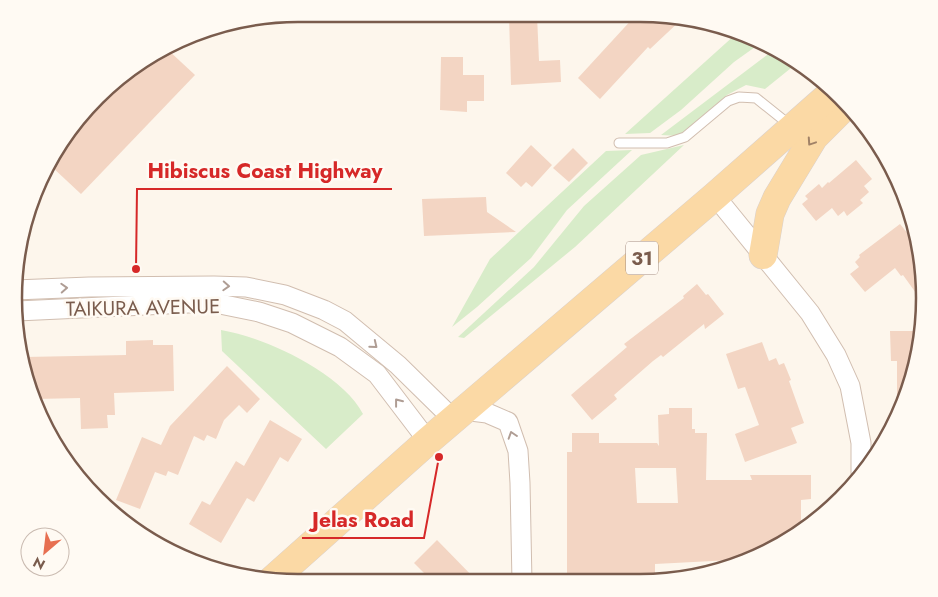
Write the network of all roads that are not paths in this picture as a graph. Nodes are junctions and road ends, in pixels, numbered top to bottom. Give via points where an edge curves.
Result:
1 (828, 97) edge
2 (841, 110) edge
3 (793, 128) junction
4 (619, 143) dead end
5 (715, 196) junction
6 (764, 255) junction
7 (22, 290) edge
8 (23, 311) edge
9 (458, 415) junction
10 (428, 441) junction
11 (861, 463) edge
12 (279, 574) edge
13 (522, 574) edge

1 - 3 main road, 31
2 -> 6 main road via 814,137 777,198 770,214
3 - 4 lane via 756,98 739,97 728,101 685,137 667,143
3 - 5 main road, 31
5 - 6 street
5 - 9 main road, 31
6 - 11 street via 810,313 836,355 850,386 861,443
7 -> 9 street, TAIKURA AVENUE via 214,286 246,287 285,295 345,322
10 -> 8 street, TAIKURA AVENUE via 377,374 340,347 292,323 259,312 210,302
9 - 10 main road, 31
13 -> 9 street via 518,451 508,422 486,413
10 - 12 main road, 31

